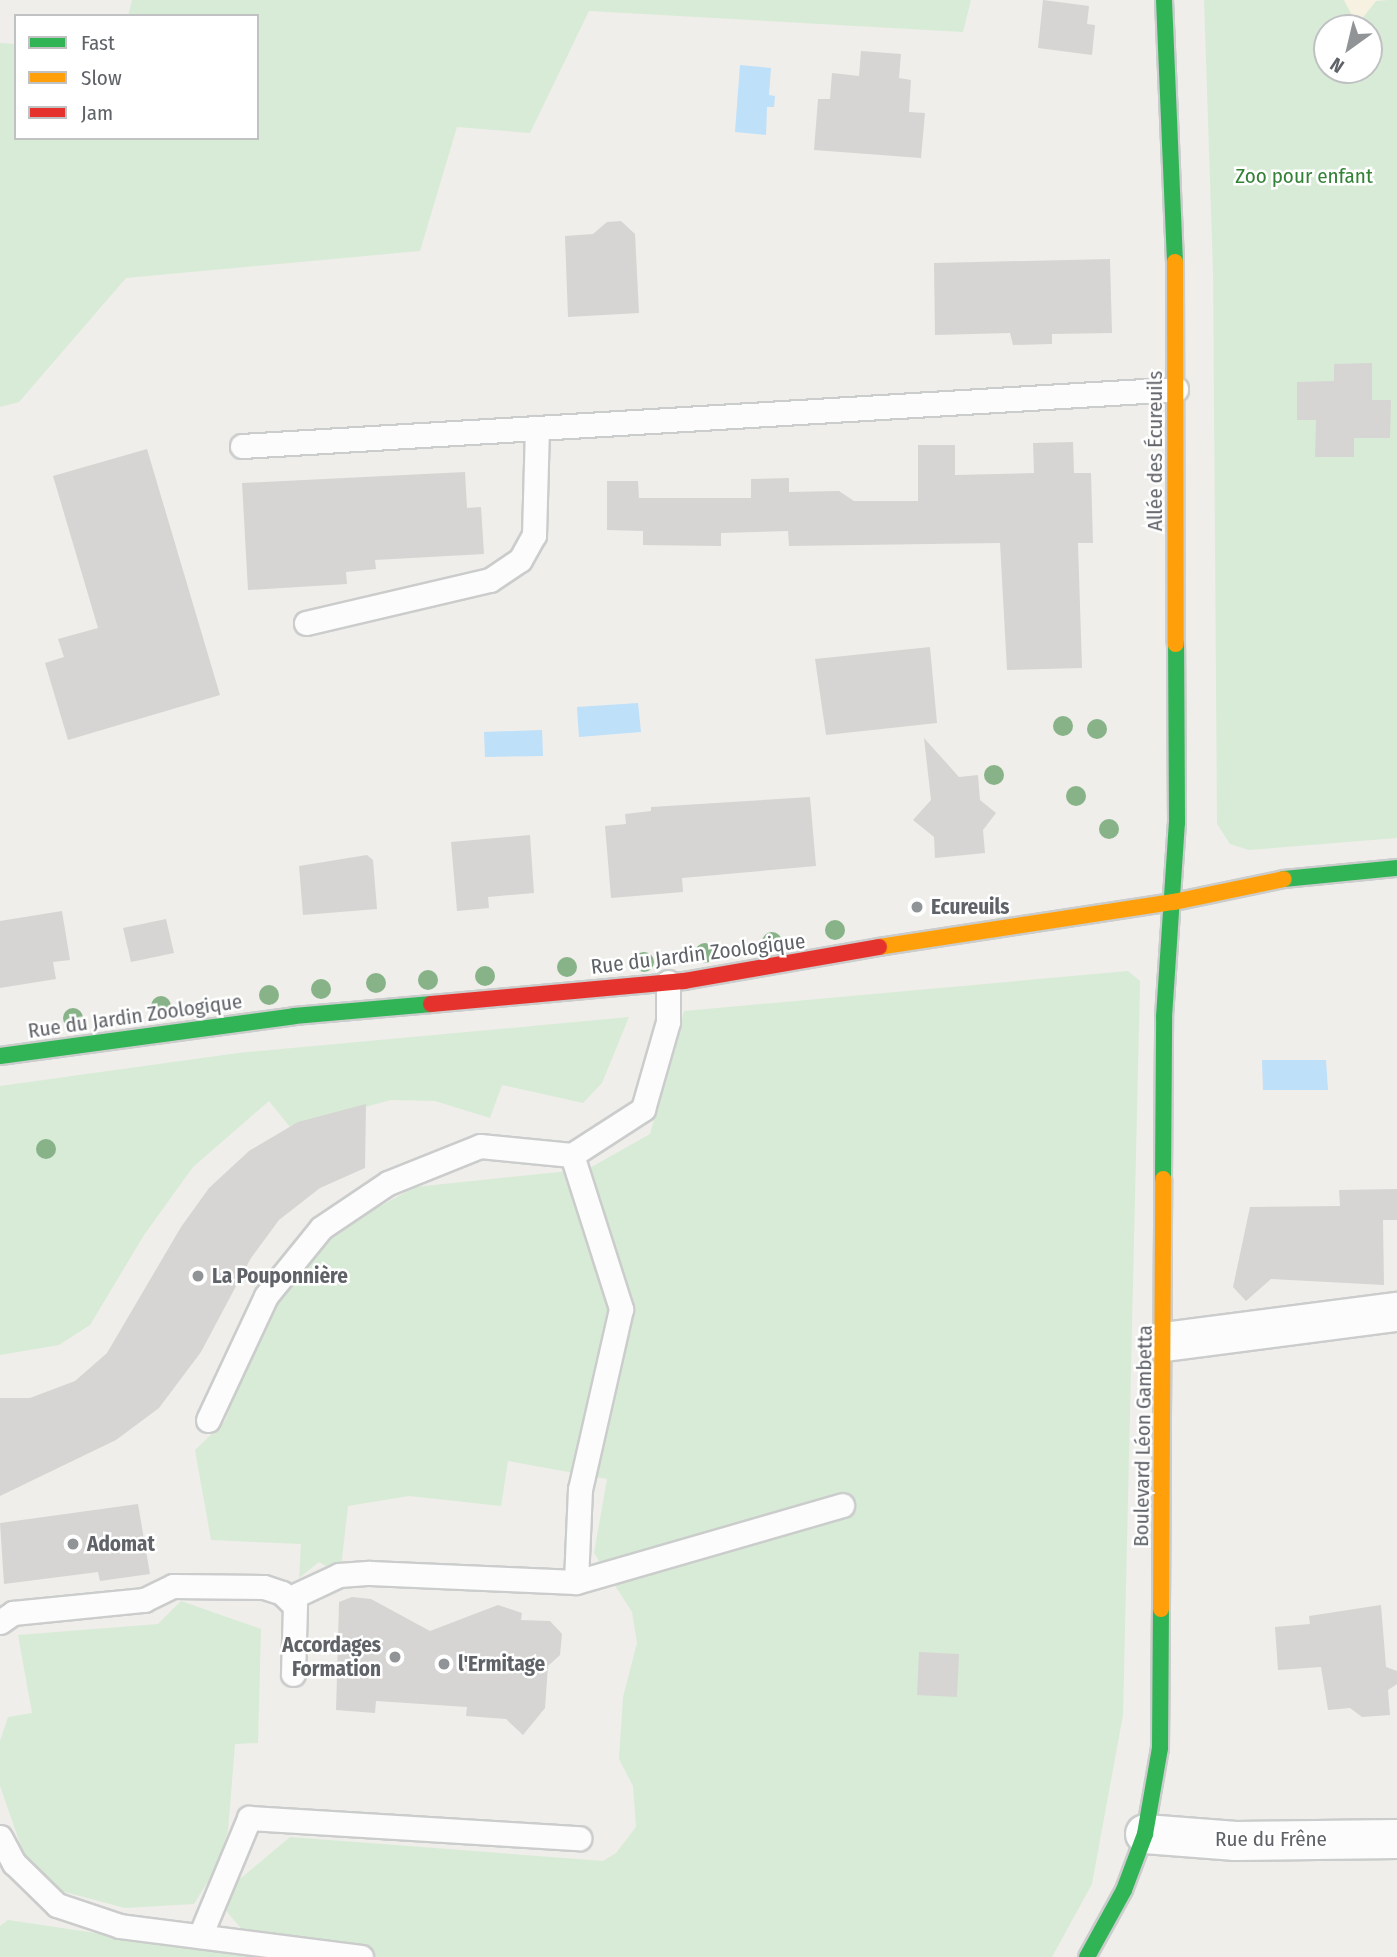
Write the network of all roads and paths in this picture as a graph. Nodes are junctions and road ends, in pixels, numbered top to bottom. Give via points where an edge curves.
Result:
1 (1164, 0) edge
2 (1176, 389) junction
3 (537, 428) junction
4 (242, 446) dead end
5 (306, 623) dead end
6 (1397, 868) edge
7 (1174, 902) junction
8 (668, 982) junction
9 (0, 1056) edge
10 (572, 1155) junction
11 (1397, 1312) edge
12 (1165, 1342) junction
13 (208, 1420) dead end
14 (842, 1505) dead end
15 (576, 1582) junction
16 (290, 1598) junction
17 (0, 1622) edge
18 (293, 1674) dead end
19 (1145, 1834) junction
20 (0, 1837) edge
21 (579, 1838) dead end
22 (1397, 1839) edge
23 (200, 1936) junction
24 (361, 1957) edge
25 (1087, 1957) edge

1 - 2 main road, Allée des Écureuils via 1175,211
2 - 3 lane
2 - 7 main road, Allée des Écureuils
3 - 4 lane
3 - 5 lane via 534,535 520,560 489,580
6 - 7 main road, Rue du Jardin Zoologique via 1248,882
7 - 8 main road, Rue du Jardin Zoologique via 1077,913
7 - 12 main road, Boulevard Léon Gambetta via 1164,1017
8 - 9 main road, Rue du Jardin Zoologique via 294,1016
8 - 10 lane via 668,1022 643,1109
10 - 13 lane via 480,1146 388,1183 321,1228 266,1296
10 - 15 lane via 621,1309 580,1489
11 - 12 street
12 - 19 main road, Boulevard Léon Gambetta via 1160,1748
14 - 15 lane
15 - 16 lane via 370,1573 339,1575
16 - 17 lane via 264,1587 173,1586 144,1600 13,1613
16 - 18 lane via 295,1606
19 - 22 street, Rue du Frêne via 1236,1841
19 - 25 main road, Boulevard Léon Gambetta via 1124,1890
20 - 23 lane via 15,1863 57,1905 120,1926
21 - 23 lane via 249,1818
23 - 24 lane

